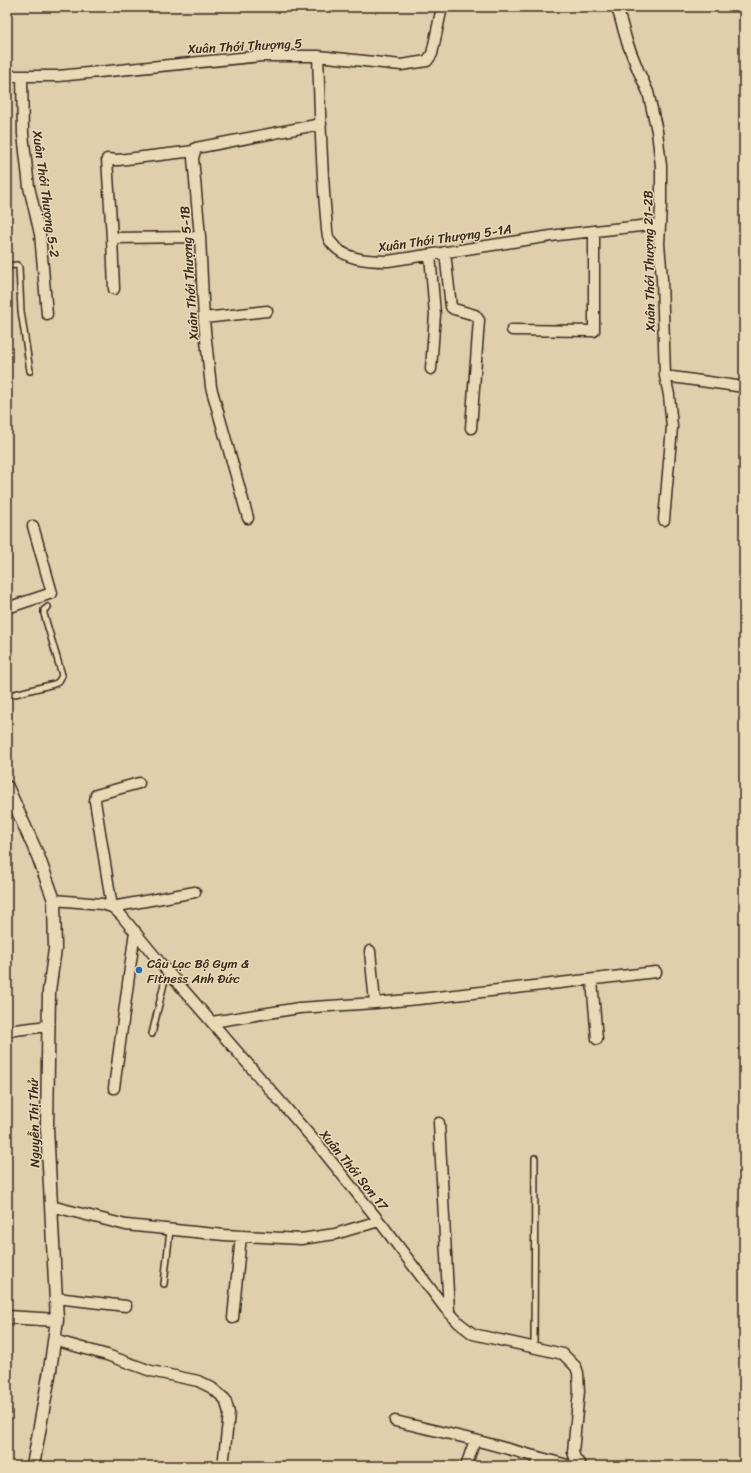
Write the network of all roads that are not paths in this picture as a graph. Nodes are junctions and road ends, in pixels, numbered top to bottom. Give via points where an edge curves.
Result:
1 (442, 7) edge
2 (617, 7) edge
3 (318, 56) junction
4 (7, 76) edge
5 (22, 76) junction
6 (321, 124) junction
7 (194, 151) junction
8 (659, 224) junction
9 (594, 231) junction
10 (200, 237) junction
11 (112, 238) junction
12 (445, 252) junction
13 (430, 255) junction
14 (7, 266) edge
15 (114, 289) dead end
16 (266, 311) dead end
17 (48, 314) dead end
18 (204, 318) junction
19 (512, 330) dead end
20 (431, 369) dead end
21 (30, 371) dead end
22 (665, 376) junction
23 (744, 387) edge
24 (471, 428) dead end
25 (248, 518) dead end
26 (664, 520) dead end
27 (34, 526) dead end
28 (48, 607) dead end
29 (7, 608) edge
30 (7, 696) edge
31 (139, 783) dead end
32 (7, 786) edge
33 (195, 892) dead end
34 (54, 900) junction
35 (112, 907) junction
36 (134, 931) junction
37 (370, 951) dead end
38 (167, 970) junction
39 (656, 972) dead end
40 (592, 980) junction
41 (375, 1003) junction
42 (212, 1022) junction
43 (48, 1026) junction
44 (7, 1031) edge
45 (152, 1034) dead end
46 (597, 1039) dead end
47 (114, 1088) dead end
48 (439, 1123) dead end
49 (535, 1158) dead end
50 (51, 1206) junction
51 (379, 1221) junction
52 (170, 1230) junction
53 (241, 1236) junction
54 (164, 1284) dead end
55 (56, 1298) junction
56 (126, 1306) dead end
57 (449, 1312) junction
58 (7, 1317) edge
59 (233, 1318) dead end
60 (57, 1320) junction
61 (54, 1340) junction
62 (534, 1347) junction
63 (395, 1421) dead end
64 (475, 1440) junction
65 (535, 1462) edge
66 (33, 1466) edge
67 (224, 1466) edge
68 (466, 1466) edge
69 (571, 1466) edge
70 (581, 1466) edge

1 - 3 street, Xuân Thới Thượng 5 via 432,54 427,61 401,65
2 - 8 street, Xuân Thới Thượng 21-2B via 627,42 654,113 661,166
3 - 5 street, Xuân Thới Thượng 5 via 262,56 58,76
3 - 6 street, Xuân Thới Thượng 5-1A
4 - 5 street, Xuân Thới Thượng 5
5 - 17 street, Xuân Thới Thượng 5-2 via 29,187 40,234
6 - 7 street via 204,146
6 - 13 street, Xuân Thới Thượng 5-1A via 329,240 346,256 366,261 388,261
7 - 10 street, Xuân Thới Thượng 5-1B
7 - 11 street via 118,160 107,159
8 - 9 street, Xuân Thới Thượng 5-1A
8 - 22 street, Xuân Thới Thượng 21-2B
9 - 12 street, Xuân Thới Thượng 5-1A
9 - 19 street via 594,331
10 - 11 street
10 - 18 street, Xuân Thới Thượng 5-1B
11 - 15 street
12 - 13 street, Xuân Thới Thượng 5-1A
12 - 24 street via 451,307 475,315 479,320
13 - 20 street via 435,314
14 - 21 lane via 19,267 21,311
16 - 18 street
18 - 25 street, Xuân Thới Thượng 5-1B via 210,387
22 - 23 street
22 - 26 street, Xuân Thới Thượng 21-2B via 672,427
27 - 29 street via 52,593
28 - 30 lane via 44,614 61,678 54,684
31 - 35 street via 96,795 94,801
32 - 34 street, Nguyễn Thị Thử
33 - 35 street
34 - 35 street
34 - 43 street, Nguyễn Thị Thử via 55,949 49,991
35 - 36 street, Xuân Thới Sơn 17
36 - 38 street, Xuân Thới Sơn 17
36 - 47 street
37 - 41 street
38 - 42 street, Xuân Thới Sơn 17
38 - 45 lane
39 - 40 street
40 - 41 street
40 - 46 street
41 - 42 street via 300,1008
42 - 51 street, Xuân Thới Sơn 17 via 320,1146
43 - 44 street
43 - 50 street, Nguyễn Thị Thử via 47,1128
48 - 57 street
49 - 62 lane
50 - 52 street via 126,1225
50 - 55 street, Nguyễn Thị Thử
51 - 53 street via 335,1234 301,1239
51 - 57 street, Xuân Thới Sơn 17
52 - 53 street
52 - 54 lane
53 - 59 street
55 - 56 street
55 - 60 street, Nguyễn Thị Thử
57 - 62 street, Xuân Thới Sơn 17 via 473,1334
58 - 60 street
60 - 61 street, Nguyễn Thị Thử
61 - 66 street, Nguyễn Thị Thử
61 - 67 street via 212,1388 225,1399 229,1413
62 - 70 street, Xuân Thới Sơn 17 via 563,1354 576,1367 579,1391 573,1452
63 - 64 street
64 - 65 street
64 - 68 street
65 - 69 street

